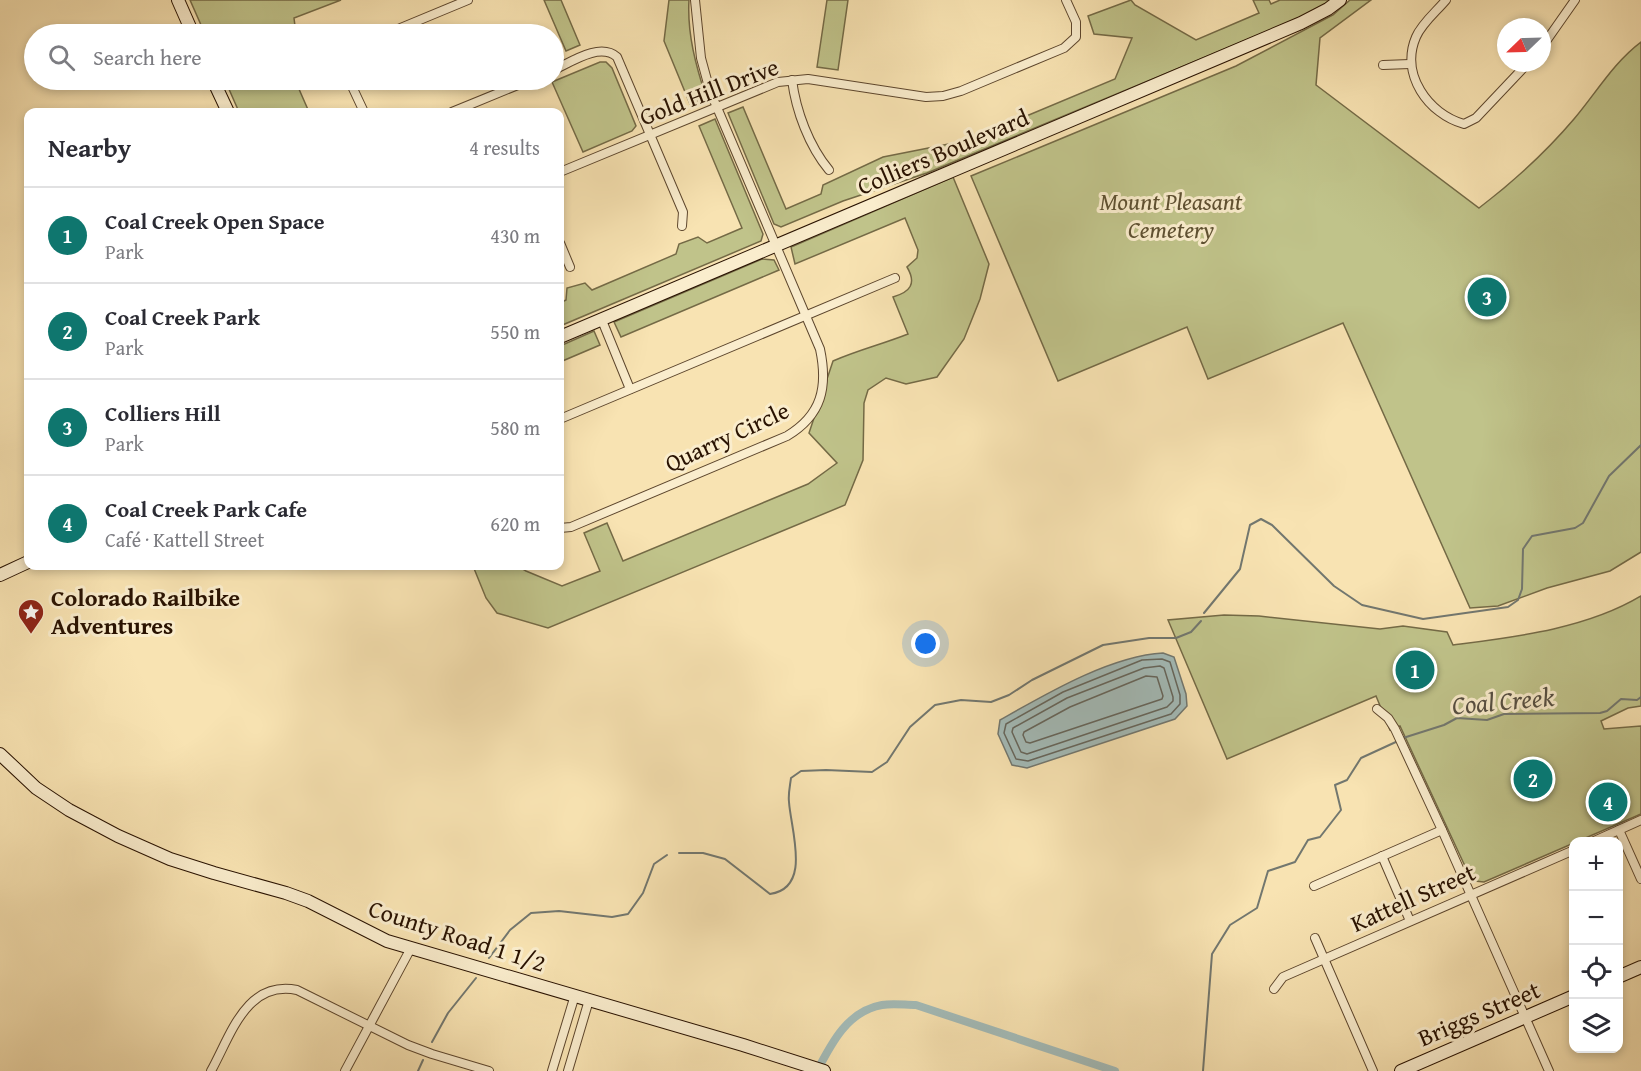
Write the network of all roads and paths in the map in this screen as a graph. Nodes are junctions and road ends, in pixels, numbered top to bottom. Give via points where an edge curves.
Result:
1 (178, 0) edge
2 (468, 0) edge
3 (695, 0) edge
4 (1066, 0) edge
5 (1340, 0) edge
6 (1446, 0) edge
7 (1575, 0) edge
8 (189, 24) edge
9 (410, 24) edge
10 (1551, 34) edge
11 (1410, 64) junction
12 (1383, 65) dead end
13 (564, 66) edge
14 (1519, 72) edge
15 (792, 80) junction
16 (218, 90) edge
17 (354, 90) edge
18 (506, 90) edge
19 (717, 106) junction
20 (226, 108) edge
21 (362, 108) edge
22 (462, 108) edge
23 (651, 134) junction
24 (564, 170) edge
25 (829, 170) dead end
26 (682, 226) dead end
27 (776, 244) junction
28 (564, 253) edge
29 (570, 267) dead end
30 (895, 278) dead end
31 (806, 316) junction
32 (601, 318) junction
33 (564, 335) edge
34 (630, 388) junction
35 (564, 416) edge
36 (564, 528) edge
37 (24, 564) edge
38 (0, 575) edge
39 (1377, 709) dead end
40 (0, 754) edge
41 (1641, 820) edge
42 (1442, 830) junction
43 (1619, 830) junction
44 (1603, 837) edge
45 (1569, 852) edge
46 (1382, 856) junction
47 (1641, 879) edge
48 (1314, 886) dead end
49 (1471, 894) junction
50 (1410, 921) junction
51 (1316, 938) dead end
52 (411, 948) junction
53 (1325, 958) junction
54 (1641, 967) edge
55 (1623, 975) edge
56 (1274, 989) dead end
57 (575, 995) junction
58 (1569, 998) edge
59 (589, 1000) junction
60 (1526, 1017) junction
61 (370, 1026) junction
62 (819, 1069) edge
63 (211, 1071) edge
64 (345, 1071) edge
65 (489, 1071) edge
66 (552, 1071) edge
67 (568, 1071) edge
68 (1373, 1071) edge
69 (1401, 1071) edge
70 (1549, 1071) edge

1 - 8 street
2 - 9 street
3 - 19 street, Quarry Circle via 701,58
4 - 15 street, Gold Hill Drive via 1076,22 1076,37 1064,48 961,91 926,97 837,82
5 - 27 street, Colliers Boulevard via 1301,23
6 - 11 street via 1420,29
7 - 10 street
11 - 12 street
11 - 14 street via 1422,93 1435,108 1464,124 1476,118
13 - 23 street via 598,51 615,55
15 - 19 street, Gold Hill Drive
15 - 25 street via 797,109 818,156
16 - 20 street
17 - 21 street
18 - 22 street
19 - 23 street, Gold Hill Drive
19 - 27 street, Quarry Circle
23 - 24 street, Gold Hill Drive
23 - 26 street via 682,212
27 - 31 street, Quarry Circle
27 - 32 street, Colliers Boulevard
28 - 29 street
30 - 31 street
31 - 34 street
31 - 36 street, Quarry Circle via 825,371 817,404 807,421 775,441
32 - 33 street, Colliers Boulevard
32 - 34 street
34 - 35 street
37 - 38 street
39 - 42 street via 1395,729
40 - 52 street, County Road 1 1/2 via 36,788 81,818 118,836 170,859 308,901 379,938
41 - 43 street
42 - 46 street
42 - 49 street
43 - 44 street
43 - 47 street
45 - 49 street, Kattell Street
46 - 48 street
46 - 50 street
49 - 50 street, Kattell Street
49 - 60 street
50 - 53 street, Kattell Street
51 - 53 street
52 - 57 street, County Road 1 1/2
52 - 61 street
53 - 56 street, Kattell Street via 1283,977
53 - 68 street
54 - 55 street
57 - 59 street, County Road 1 1/2
57 - 66 street
58 - 60 street, Briggs Street
59 - 62 street, County Road 1 1/2
59 - 67 street
60 - 69 street, Briggs Street
60 - 70 street
61 - 63 street via 297,990 275,989 248,1004
61 - 64 street
61 - 65 street via 432,1054

